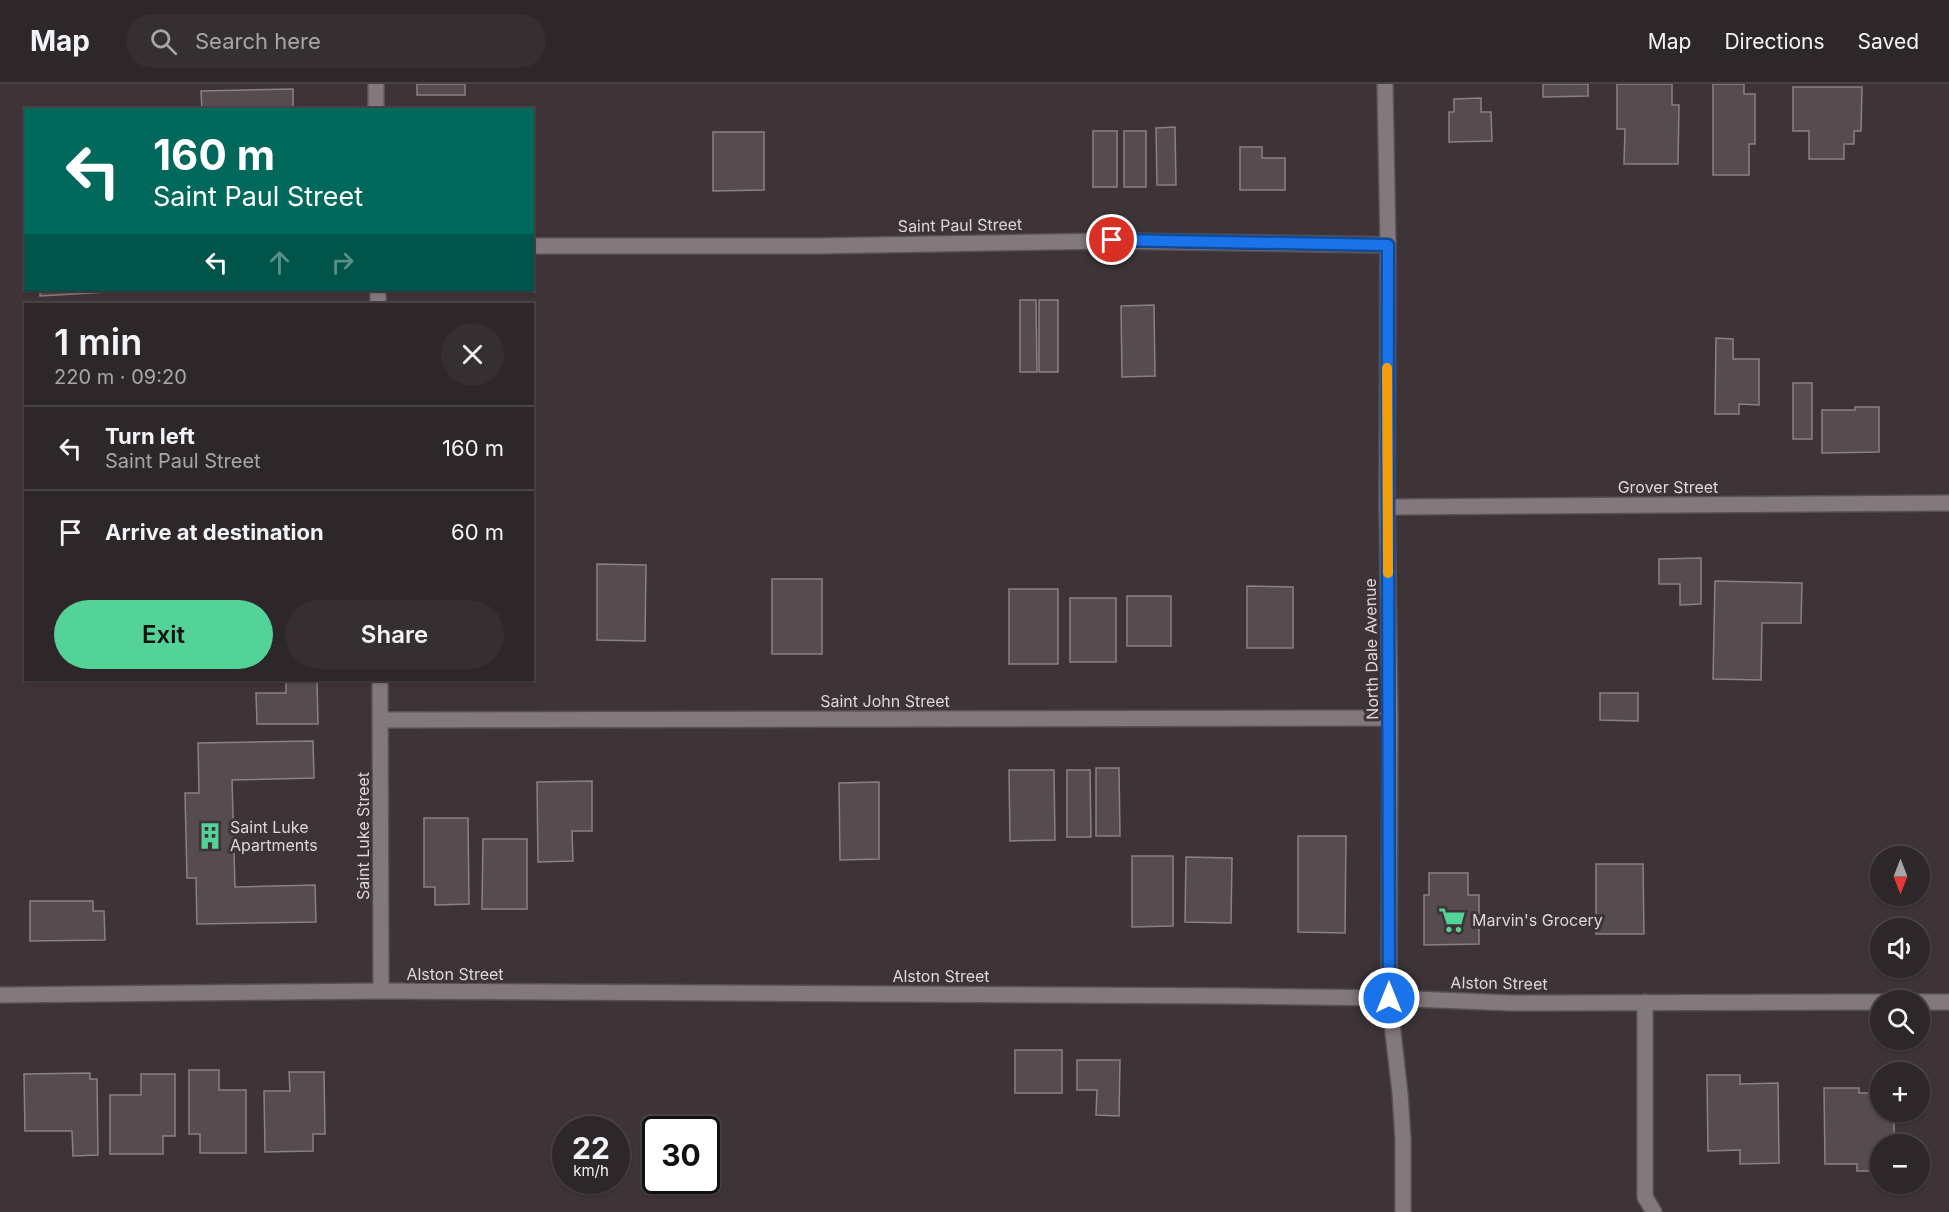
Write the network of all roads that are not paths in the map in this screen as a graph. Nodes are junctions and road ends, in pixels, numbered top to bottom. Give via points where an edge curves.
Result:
1 (376, 84) edge
2 (1385, 84) edge
3 (376, 108) edge
4 (1388, 245) junction
5 (534, 246) edge
6 (1949, 503) edge
7 (1387, 507) junction
8 (380, 681) edge
9 (1390, 718) junction
10 (380, 720) junction
11 (381, 991) junction
12 (0, 995) edge
13 (1389, 998) junction
14 (1645, 1002) junction
15 (1870, 1002) edge
16 (1930, 1002) edge
17 (1949, 1002) edge
18 (1403, 1212) edge
19 (1653, 1212) edge

1 - 3 street
2 - 4 street, North Dale Avenue
4 - 5 street, Saint Paul Street via 1112,240
4 - 7 street, North Dale Avenue
6 - 7 street, Grover Street
7 - 9 street, North Dale Avenue
8 - 10 street, Saint Luke Street
9 - 10 street, Saint John Street
9 - 13 street, North Dale Avenue
10 - 11 street, Saint Luke Street
11 - 12 street, Alston Street
11 - 13 street, Alston Street
13 - 14 street, Alston Street via 1512,1003
13 - 18 street, North Dale Avenue via 1400,1093
14 - 15 street, Alston Street
14 - 19 street via 1645,1197
16 - 17 street

